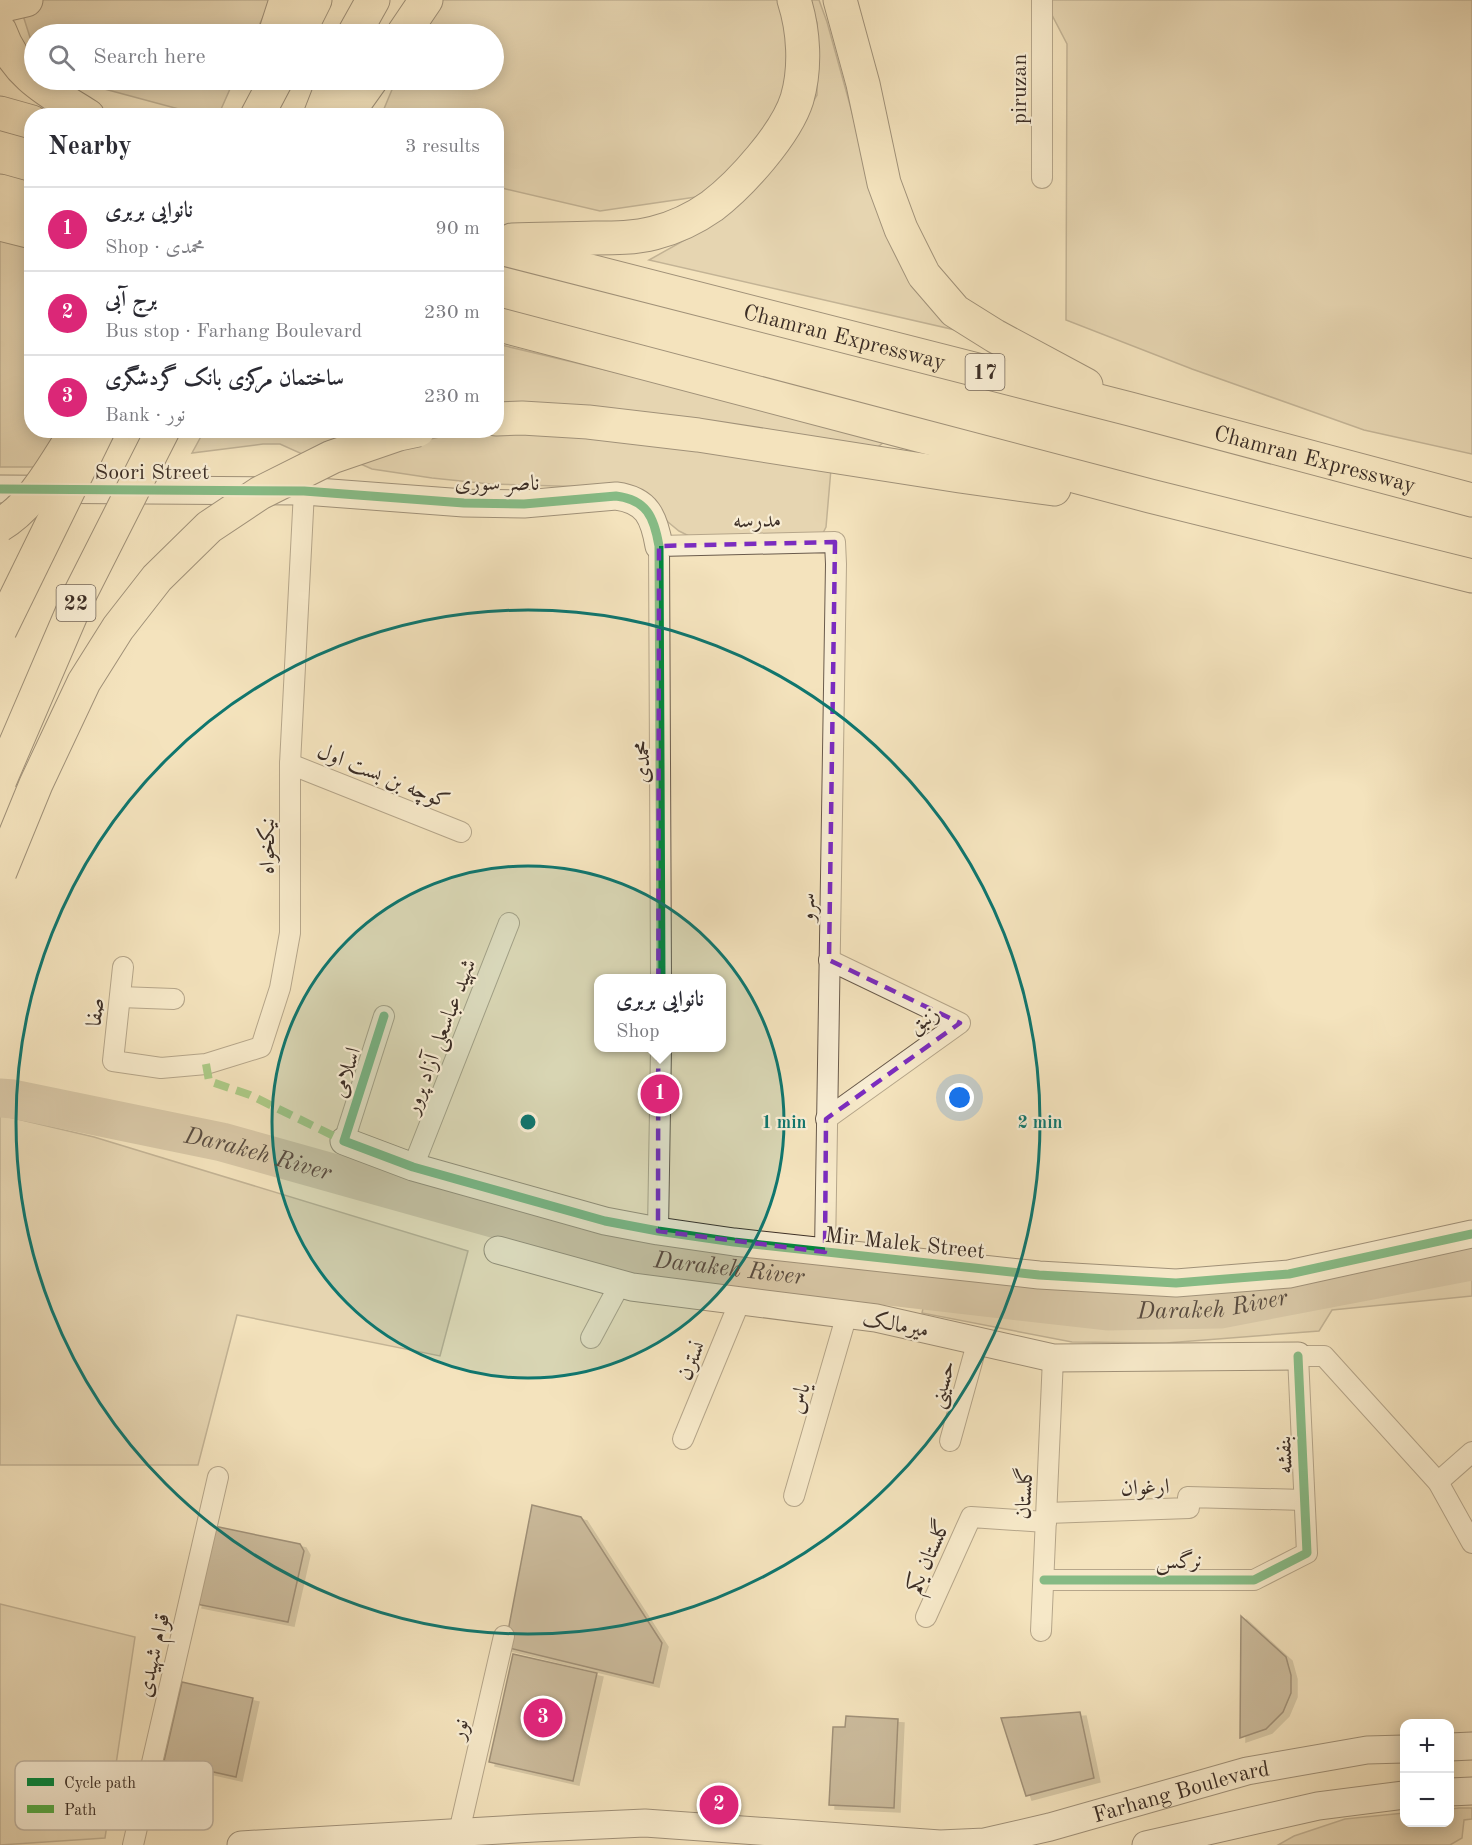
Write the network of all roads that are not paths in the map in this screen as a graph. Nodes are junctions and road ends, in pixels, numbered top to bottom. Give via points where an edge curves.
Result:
1 (26, 0) edge
2 (286, 0) edge
3 (315, 0) edge
4 (373, 0) edge
5 (426, 0) edge
6 (794, 0) edge
7 (840, 0) edge
8 (1042, 0) edge
9 (0, 6) edge
10 (278, 24) edge
11 (303, 24) edge
12 (360, 24) edge
13 (410, 24) edge
14 (0, 31) edge
15 (24, 72) edge
16 (48, 90) edge
17 (258, 90) edge
18 (271, 90) edge
19 (330, 90) edge
20 (364, 90) edge
21 (75, 108) edge
22 (252, 108) edge
23 (261, 108) edge
24 (323, 108) edge
25 (349, 108) edge
26 (0, 113) edge
27 (24, 120) edge
28 (1042, 178) dead end
29 (0, 191) edge
30 (24, 198) edge
31 (0, 224) edge
32 (24, 230) edge
33 (504, 240) edge
34 (504, 249) edge
35 (504, 326) edge
36 (1130, 409) junction
37 (504, 419) edge
38 (72, 438) edge
39 (94, 438) edge
40 (159, 438) edge
41 (388, 438) edge
42 (0, 489) edge
43 (304, 491) junction
44 (1150, 496) junction
45 (1472, 500) edge
46 (0, 525) edge
47 (659, 546) junction
48 (836, 564) joint
49 (1472, 576) edge
50 (0, 630) edge
51 (290, 764) junction
52 (0, 780) edge
53 (461, 832) dead end
54 (0, 872) edge
55 (509, 922) dead end
56 (829, 960) junction
57 (123, 967) dead end
58 (661, 974) edge
59 (120, 997) junction
60 (174, 999) dead end
61 (384, 1016) dead end
62 (661, 1052) edge
63 (113, 1061) joint
64 (826, 1119) junction
65 (344, 1141) joint
66 (413, 1167) junction
67 (658, 1231) junction
68 (1472, 1233) edge
69 (498, 1250) dead end
70 (825, 1252) junction
71 (620, 1284) junction
72 (740, 1301) junction
73 (847, 1314) junction
74 (591, 1338) dead end
75 (978, 1340) junction
76 (1298, 1356) junction
77 (1053, 1358) junction
78 (683, 1438) dead end
79 (950, 1441) dead end
80 (1472, 1452) edge
81 (218, 1477) dead end
82 (1438, 1482) junction
83 (794, 1496) dead end
84 (1304, 1500) junction
85 (1046, 1518) junction
86 (1472, 1543) edge
87 (1307, 1553) joint
88 (1044, 1580) junction
89 (926, 1617) dead end
90 (1041, 1631) dead end
91 (504, 1636) dead end
92 (1472, 1746) edge
93 (1454, 1747) edge
94 (1400, 1749) edge
95 (152, 1761) edge
96 (1472, 1791) edge
97 (1454, 1792) edge
98 (1400, 1796) edge
99 (136, 1830) edge
100 (459, 1832) junction
101 (133, 1845) edge
102 (241, 1845) edge
103 (1146, 1845) edge

1 - 9 highway
2 - 10 highway
3 - 11 highway
4 - 12 highway
5 - 13 highway
6 - 33 highway via 803,51 796,101 763,155 712,206 652,234
7 - 36 highway via 884,183 901,230 924,275 955,311
8 - 28 street, piruzan
14 - 15 highway via 4,44
16 - 21 highway
17 - 22 highway
18 - 23 highway
19 - 24 highway
20 - 25 highway
26 - 27 highway
29 - 30 highway
31 - 32 highway
34 - 36 highway, Chamran Expressway / 17
35 - 44 highway
36 - 45 highway, Chamran Expressway / 17
37 - 44 highway via 588,422 687,433 1087,494
38 - 46 highway, bridge via 31,499
39 - 50 highway, 22, bridge
40 - 52 highway, 22, bridge via 78,596
41 - 54 highway, bridge via 332,458 260,493 209,528 157,578 118,628 84,682
42 - 43 street, Soori Street
43 - 47 street, ناصر سوری via 464,503 629,498 649,513
43 - 51 street, نیکخواه
44 - 49 highway
47 - 48 street, مدرسه via 835,542
47 - 58 street, محمدی
48 - 56 street, سرو
51 - 53 street, کوچه بن بست اول
51 - 63 street, نیکخواه via 290,933 280,988 261,1047 206,1065 161,1068
55 - 66 street, شهید عباسعلی آزاد پرور
56 - 64 street, سرو
56 - 64 street, زنبق via 960,1023
57 - 59 street, صفا
59 - 60 street
59 - 63 street, صفا
61 - 65 street, اسلامی
62 - 67 street
64 - 70 street, سرو
65 - 66 street, Mir Malek Street
66 - 67 street, Mir Malek Street via 605,1221
67 - 70 street, Mir Malek Street
68 - 70 street, Mir Malek Street via 1290,1274 1176,1283 997,1272
69 - 71 street, میرمالک
71 - 72 street, میرمالک
71 - 74 street
72 - 73 street, میرمالک
72 - 78 street, نسترن
73 - 75 street, میرمالک
73 - 83 street, یاس
75 - 77 street, میرمالک
75 - 79 street, حسینی
76 - 77 street, میرمالک
76 - 82 street via 1324,1356
76 - 84 street, بنفشه
77 - 85 street, گلستان
80 - 82 street
81 - 95 street, قوام شهیدی
82 - 86 street
84 - 85 street, ارغوان via 1188,1497 1189,1508
84 - 87 street, بنفشه
85 - 88 street, گلستان
85 - 89 street, گلستان یکم via 971,1517
87 - 88 street, نرگس via 1254,1580
88 - 90 street, گلستان
91 - 100 street, نور
92 - 93 street
94 - 100 street, Farhang Boulevard via 1367,1750 1247,1771 985,1842 940,1844 645,1823
96 - 97 street
98 - 103 street, Farhang Boulevard via 1318,1806
99 - 101 street, قوام شهیدی
100 - 102 street, Farhang Boulevard

